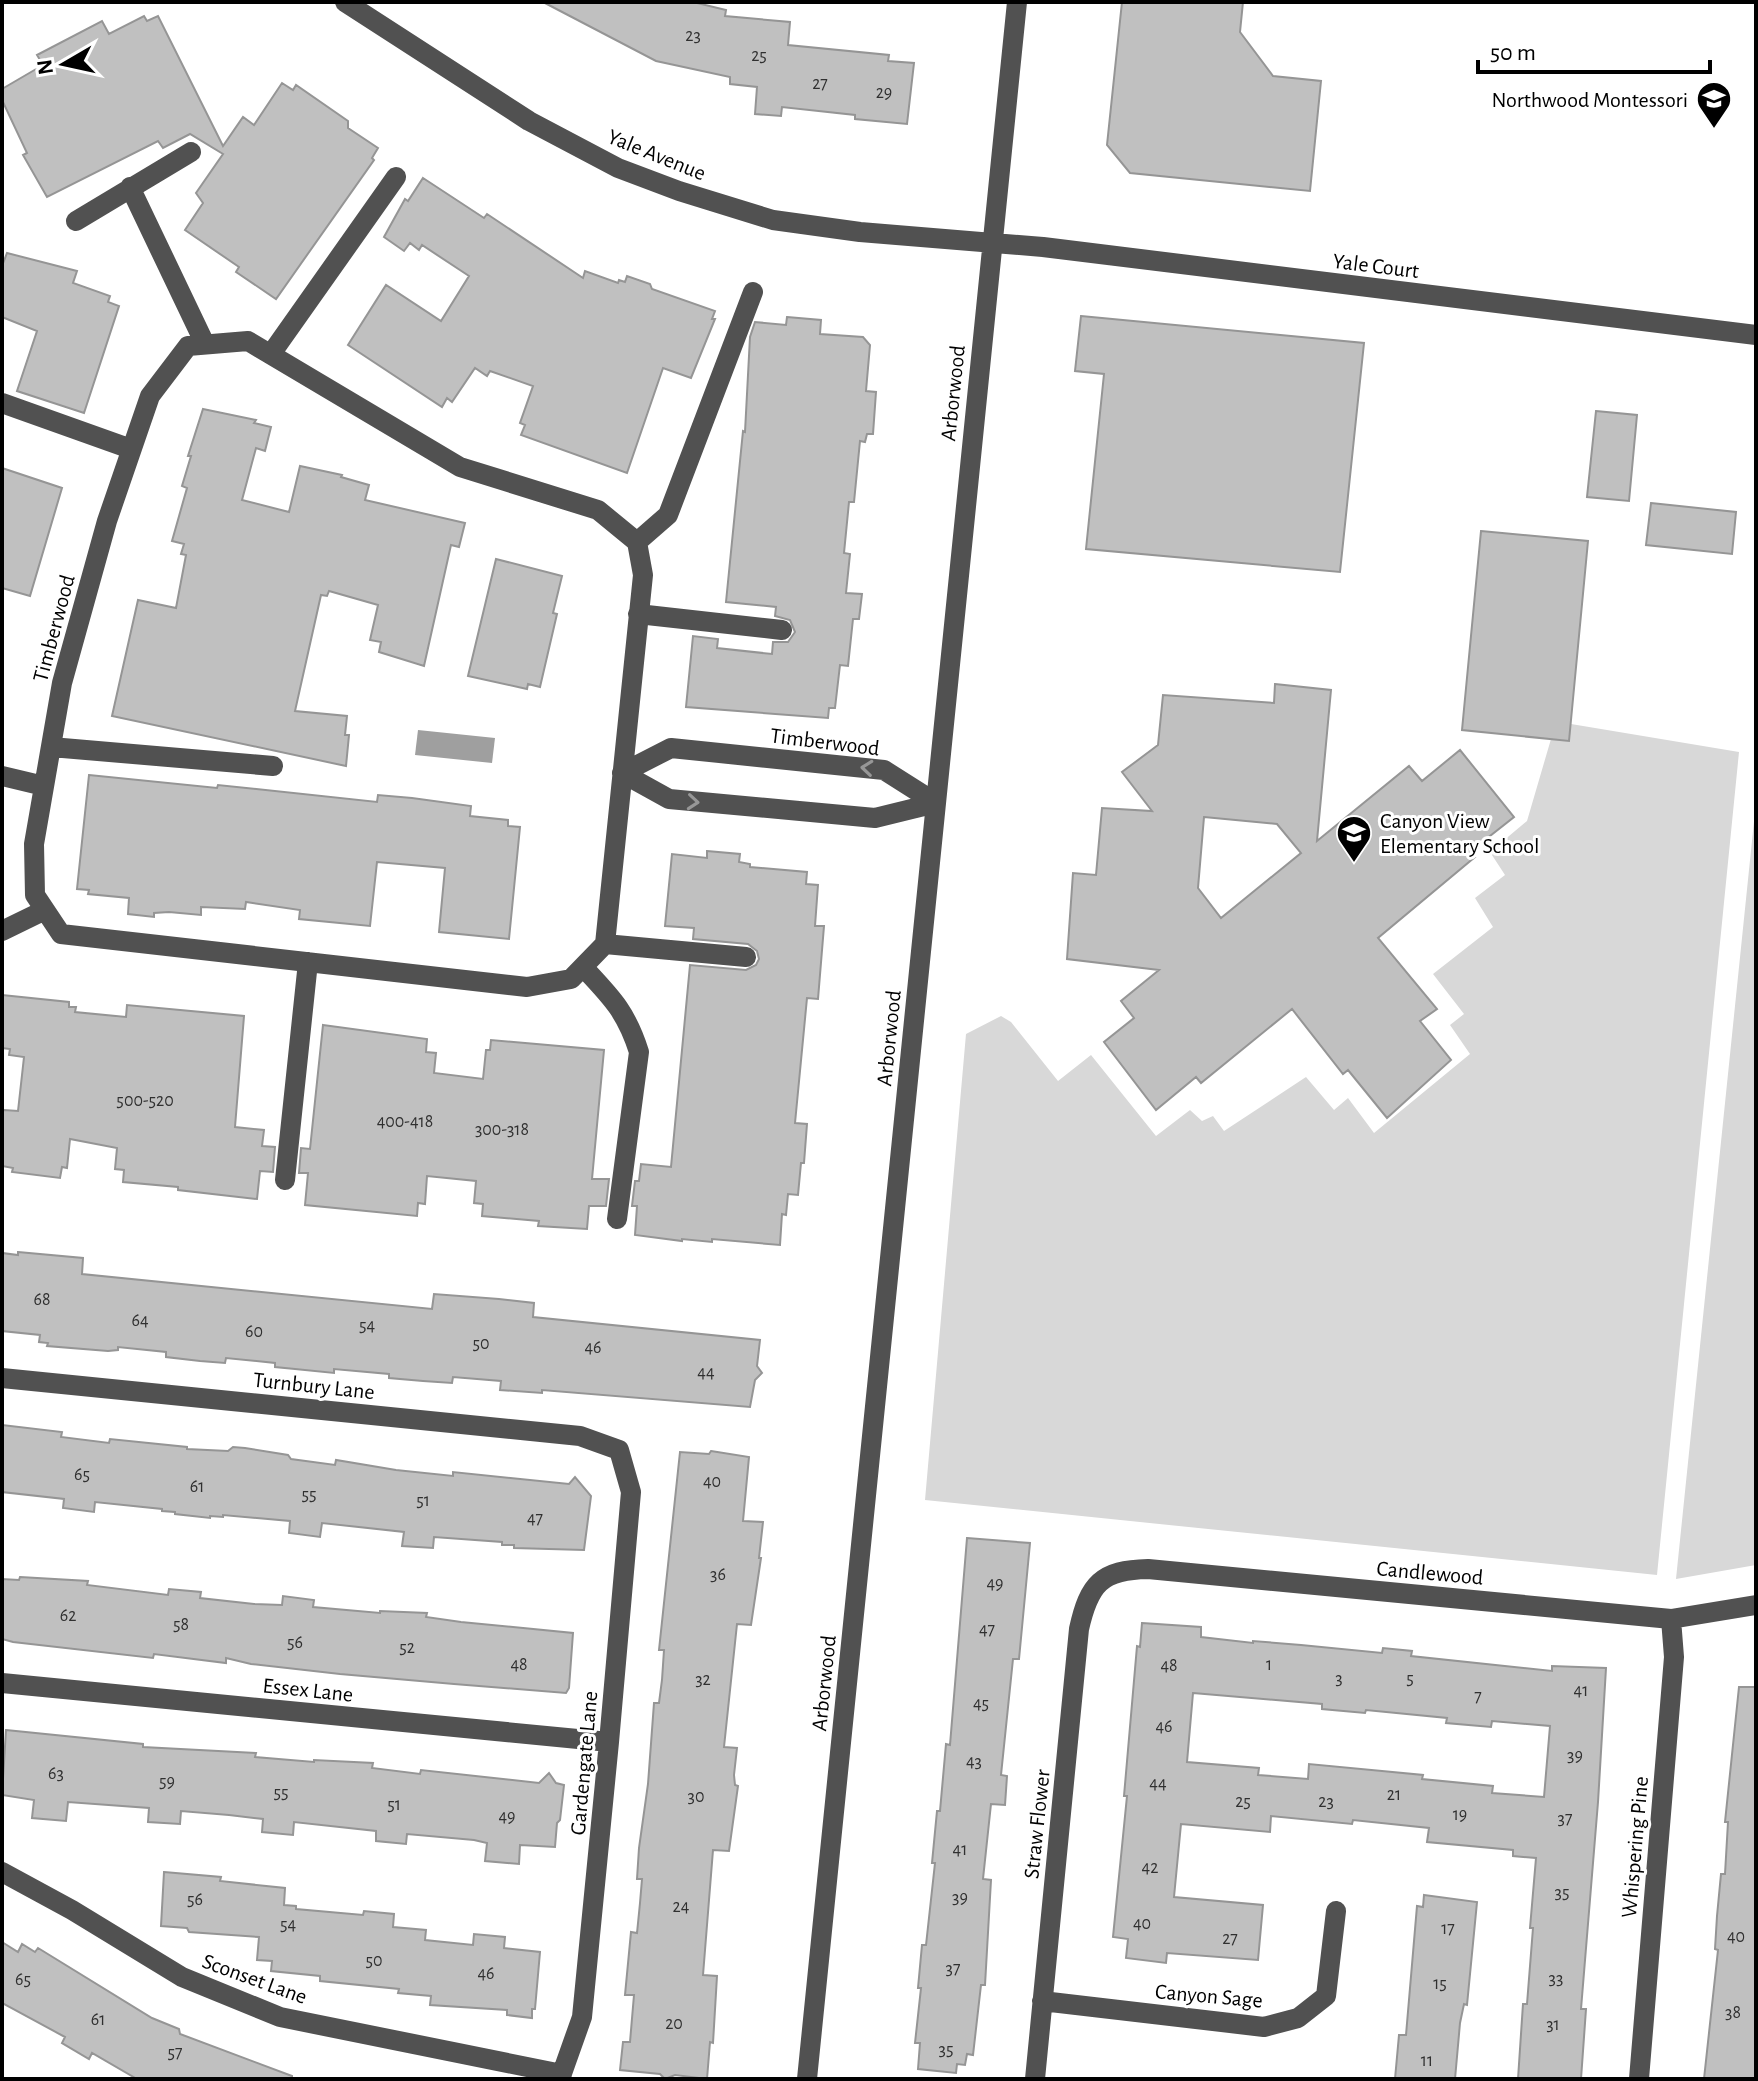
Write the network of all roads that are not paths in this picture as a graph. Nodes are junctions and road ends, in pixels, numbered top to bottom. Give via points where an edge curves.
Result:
1 (345, 2) edge
2 (1017, 2) edge
3 (191, 152) dead end
4 (396, 177) dead end
5 (130, 187) junction
6 (76, 221) dead end
7 (991, 241) junction
8 (753, 292) dead end
9 (1756, 335) edge
10 (205, 344) junction
11 (271, 354) junction
12 (2, 403) edge
13 (131, 449) junction
14 (637, 542) junction
15 (638, 614) junction
16 (782, 630) dead end
17 (51, 747) junction
18 (273, 766) dead end
19 (622, 773) junction
20 (2, 776) edge
21 (44, 786) junction
22 (936, 803) junction
23 (45, 910) junction
24 (2, 931) edge
25 (605, 944) junction
26 (746, 957) dead end
27 (308, 962) junction
28 (583, 967) junction
29 (285, 1180) dead end
30 (617, 1219) dead end
31 (2, 1378) edge
32 (619, 1450) joint
33 (1101, 1580) joint
34 (1756, 1605) edge
35 (1671, 1619) junction
36 (2, 1683) edge
37 (609, 1742) junction
38 (2, 1872) edge
39 (1336, 1911) dead end
40 (1042, 2001) junction
41 (561, 2076) edge
42 (807, 2079) edge
43 (1035, 2079) edge
44 (1639, 2079) edge

1 - 7 street, Yale Avenue via 529,121 618,168 679,191 773,220
2 - 7 street, Arborwood
3 - 5 street
4 - 11 street
5 - 6 street
5 - 10 street
7 - 9 street, Yale Court
7 - 22 street, Arborwood
8 - 14 street via 668,515
10 - 11 street, Timberwood via 248,341
10 - 13 street, Timberwood via 188,346 150,396
11 - 14 street, Timberwood via 460,467 598,510
12 - 13 street
13 - 17 street, Timberwood via 62,683
14 - 15 street via 643,575
15 - 16 street
15 - 19 street
17 - 18 street
17 - 21 street, Timberwood
19 -> 22 street via 669,799 875,818
22 -> 19 street, Timberwood via 884,770 671,748
19 - 25 street
20 - 21 street
21 - 23 street, Timberwood via 34,844 35,895
22 - 42 street, Arborwood
23 - 24 street
23 - 27 street via 61,934
25 - 26 street
25 - 28 street
27 - 28 street via 527,987 571,979
27 - 29 street
28 - 30 street via 621,1008 639,1052
31 - 32 street, Turnbury Lane via 580,1436
32 - 37 street, Gardengate Lane via 631,1492
33 - 35 street, Candlewood via 1123,1570 1148,1569
33 - 40 street, Straw Flower via 1085,1604 1079,1629
34 - 35 street, Candlewood
35 - 44 street, Whispering Pine via 1674,1657
36 - 37 street, Essex Lane
37 - 41 street, Gardengate Lane via 582,2017
38 - 41 street, Sconset Lane via 182,1977 280,2017
39 - 40 street, Canyon Sage via 1326,1996 1298,2018 1264,2027
40 - 43 street, Straw Flower

